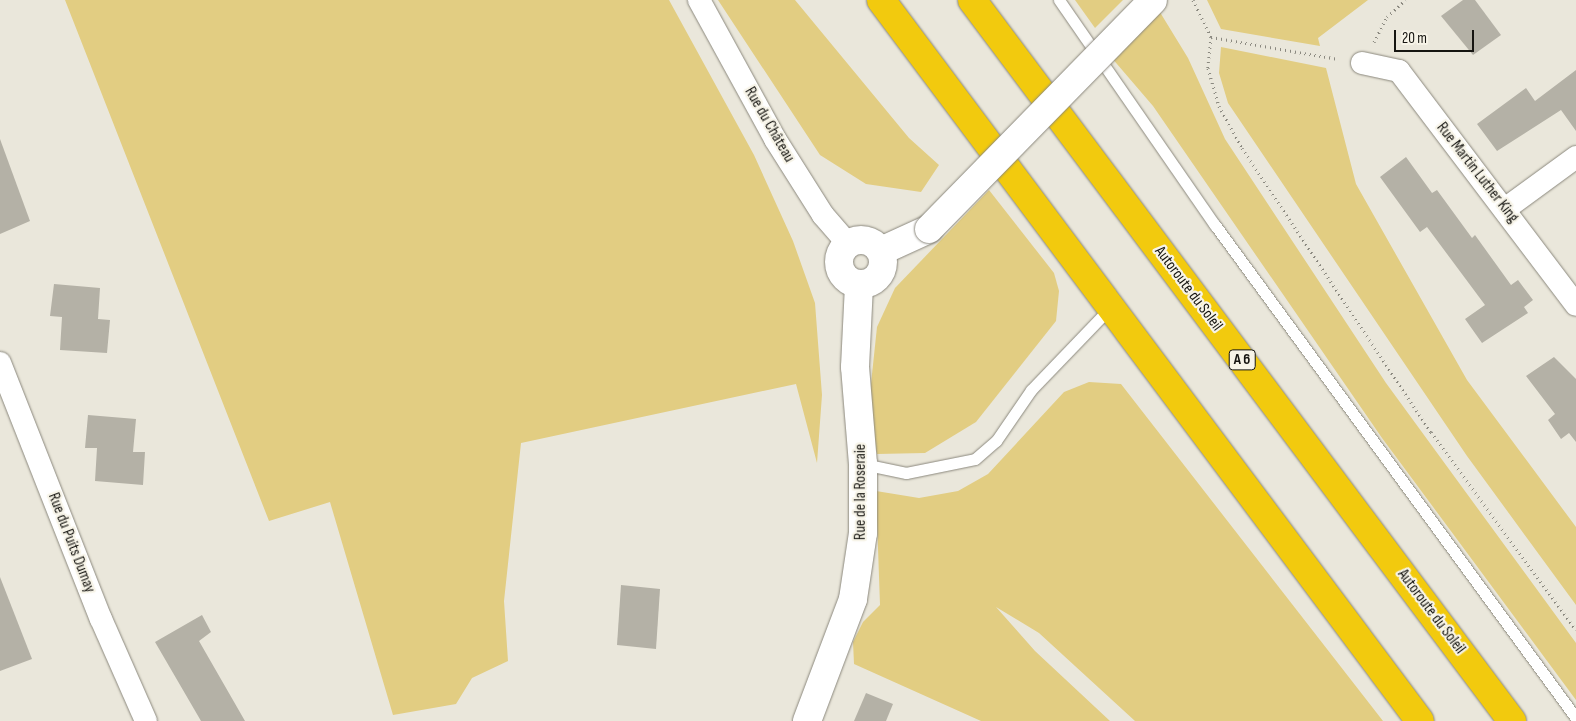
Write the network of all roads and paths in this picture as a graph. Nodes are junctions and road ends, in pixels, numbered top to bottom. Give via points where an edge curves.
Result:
1 (699, 0) edge
2 (881, 0) edge
3 (972, 0) edge
4 (1060, 0) edge
5 (1153, 0) edge
6 (1193, 0) edge
7 (1405, 0) edge
8 (1211, 37) junction
9 (1362, 63) junction
10 (1576, 157) edge
11 (1505, 209) junction
12 (847, 243) junction
13 (881, 251) junction
14 (859, 284) junction
15 (1576, 305) edge
16 (1110, 307) junction
17 (0, 363) edge
18 (863, 464) junction
19 (1576, 630) edge
20 (1576, 718) edge
21 (146, 721) edge
22 (807, 721) edge
23 (1420, 721) edge
24 (1512, 721) edge

1 - 12 street, Rue du Château via 775,139 823,215
2 - 16 highway
3 - 24 highway, Autoroute du Soleil / A 6
4 - 20 lane via 1216,225
5 - 13 street, bridge via 929,229
6 - 8 path
7 - 9 path via 1387,17
8 - 9 path
8 - 19 path via 1208,68 1216,96 1242,148 1426,425
9 - 11 street, Rue Martin Luther King via 1399,71
10 - 11 street
11 - 15 street, Rue Martin Luther King
12 - 13 street via 860,239 872,242
12 - 14 street via 838,262 848,281
13 - 14 street via 880,274 871,282
14 - 18 street, Rue de la Roseraie via 855,367
16 - 18 lane via 1031,390 996,440 974,459 906,473
16 - 23 highway
17 - 21 street, Rue du Puits Dumay via 101,619
18 - 22 street, Rue de la Roseraie via 863,533 852,599

